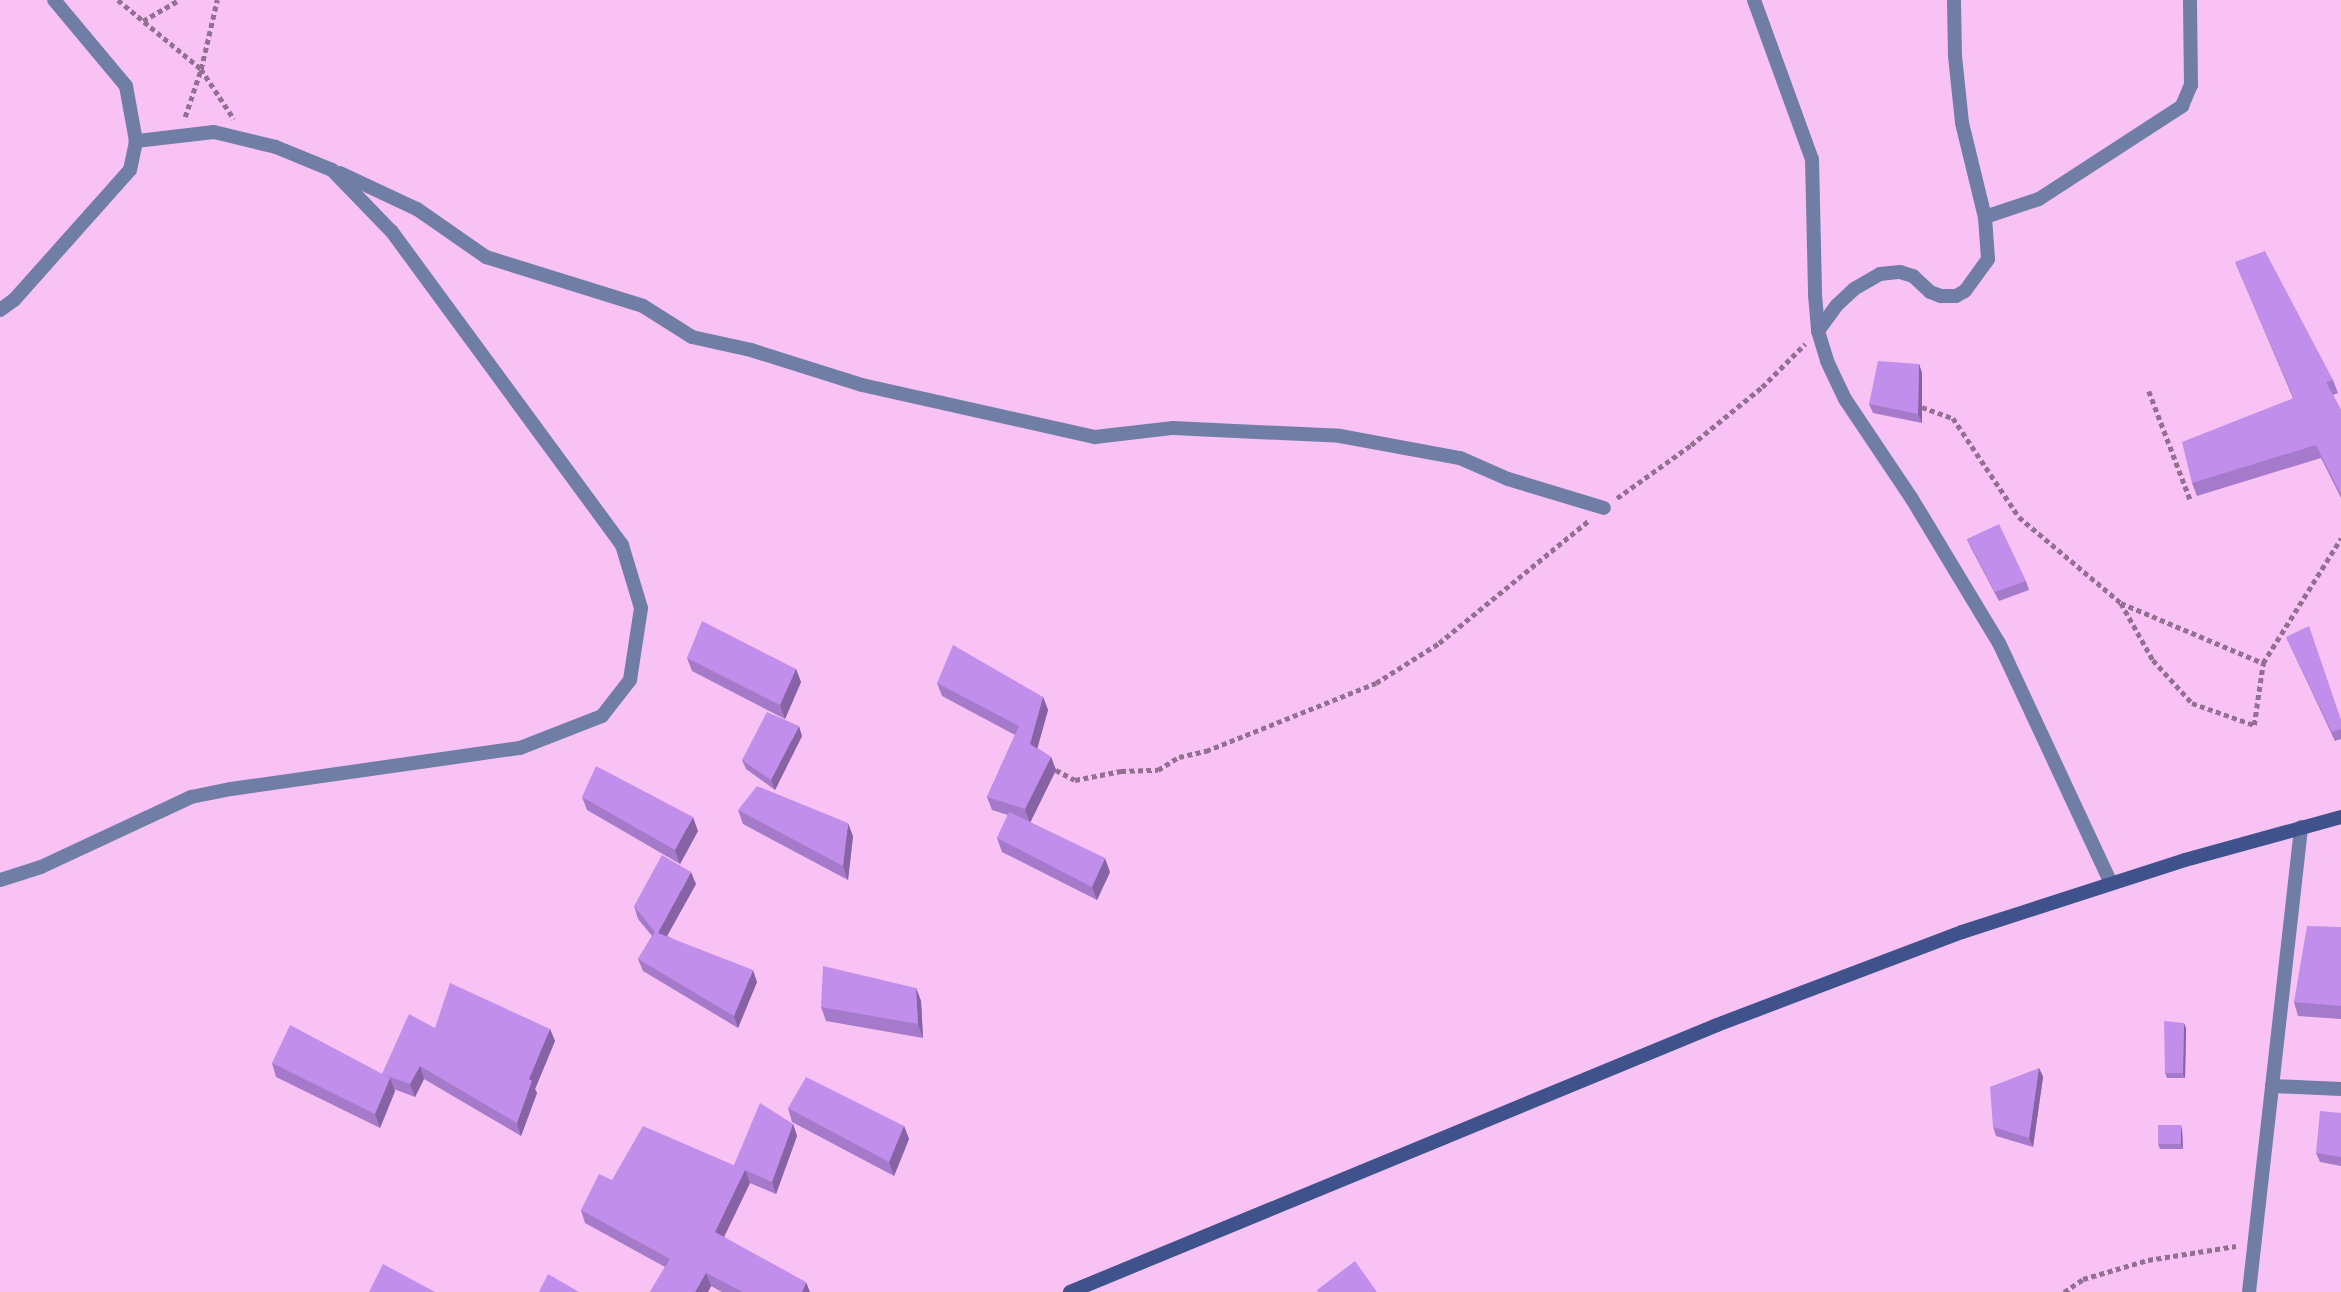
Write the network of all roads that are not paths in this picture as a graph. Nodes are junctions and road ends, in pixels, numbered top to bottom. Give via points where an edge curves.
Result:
1 (54, 0) edge
2 (1754, 0) edge
3 (1954, 0) edge
4 (2190, 0) edge
5 (136, 141) junction
6 (332, 170) junction
7 (1985, 217) junction
8 (0, 310) edge
9 (1818, 331) junction
10 (1604, 508) road end
11 (2341, 817) edge
12 (2301, 827) junction
13 (0, 880) edge
14 (2111, 883) junction
15 (2272, 1086) junction
16 (2341, 1089) edge
17 (1070, 1292) edge
18 (2249, 1292) edge

1 - 5 street via 126,86
2 - 9 street via 1812,159
3 - 7 street via 1962,123
4 - 7 street via 2191,85 2182,106 2039,199
5 - 6 street via 214,132 276,147
5 - 8 street via 130,170
6 - 10 street via 417,209 486,257 643,306 692,337 751,350 862,385 1095,437 1173,428 1340,436 1460,458 1508,479
6 - 13 street via 391,231 622,545 641,608 630,680 602,716 520,748 191,797 41,867
7 - 9 street via 1989,259 1965,291 1941,296 1913,276 1880,274 1854,289
9 - 14 street via 1845,399 1999,643
11 - 12 main road
12 - 14 main road
12 - 15 street
14 - 17 main road via 1962,932 1717,1025
15 - 16 street
15 - 18 street

